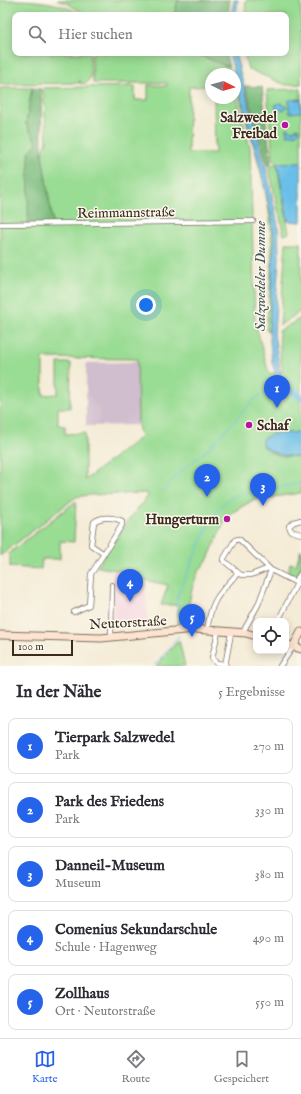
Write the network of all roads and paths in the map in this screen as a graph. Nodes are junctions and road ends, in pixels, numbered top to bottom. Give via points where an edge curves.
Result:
1 (253, 221) dead end
2 (0, 224) edge
3 (301, 520) edge
4 (301, 534) edge
5 (104, 554) junction
6 (270, 569) junction
7 (301, 573) edge
8 (237, 574) junction
9 (298, 583) edge
10 (112, 585) dead end
11 (74, 612) dead end
12 (280, 618) edge
13 (207, 630) junction
14 (218, 632) junction
15 (243, 632) junction
16 (301, 632) edge
17 (231, 633) junction
18 (0, 635) edge
19 (253, 635) edge
20 (111, 637) junction
21 (297, 648) edge
22 (225, 665) edge
23 (280, 666) edge

1 - 2 street, Reimmannstraße
3 - 4 street via 289,526 291,531
5 - 5 street, Neutorstraße via 122,525 122,521 114,517 94,522 91,545
5 - 11 street, Neutorstraße via 91,574 89,606
6 - 8 street via 252,575
6 - 8 street via 239,539 235,540 223,560
6 - 9 street
6 - 15 street via 258,605
7 - 9 street
8 - 13 street via 216,597
9 - 12 street
10 - 20 street
13 - 14 street, Neutorstraße
13 - 20 street, Neutorstraße
14 - 17 street, Neutorstraße
14 - 22 street via 212,658 216,663
15 - 17 street, Neutorstraße
15 - 19 street, Neutorstraße
16 - 21 street
17 - 22 street
18 - 20 street, Neutorstraße
21 - 23 street

